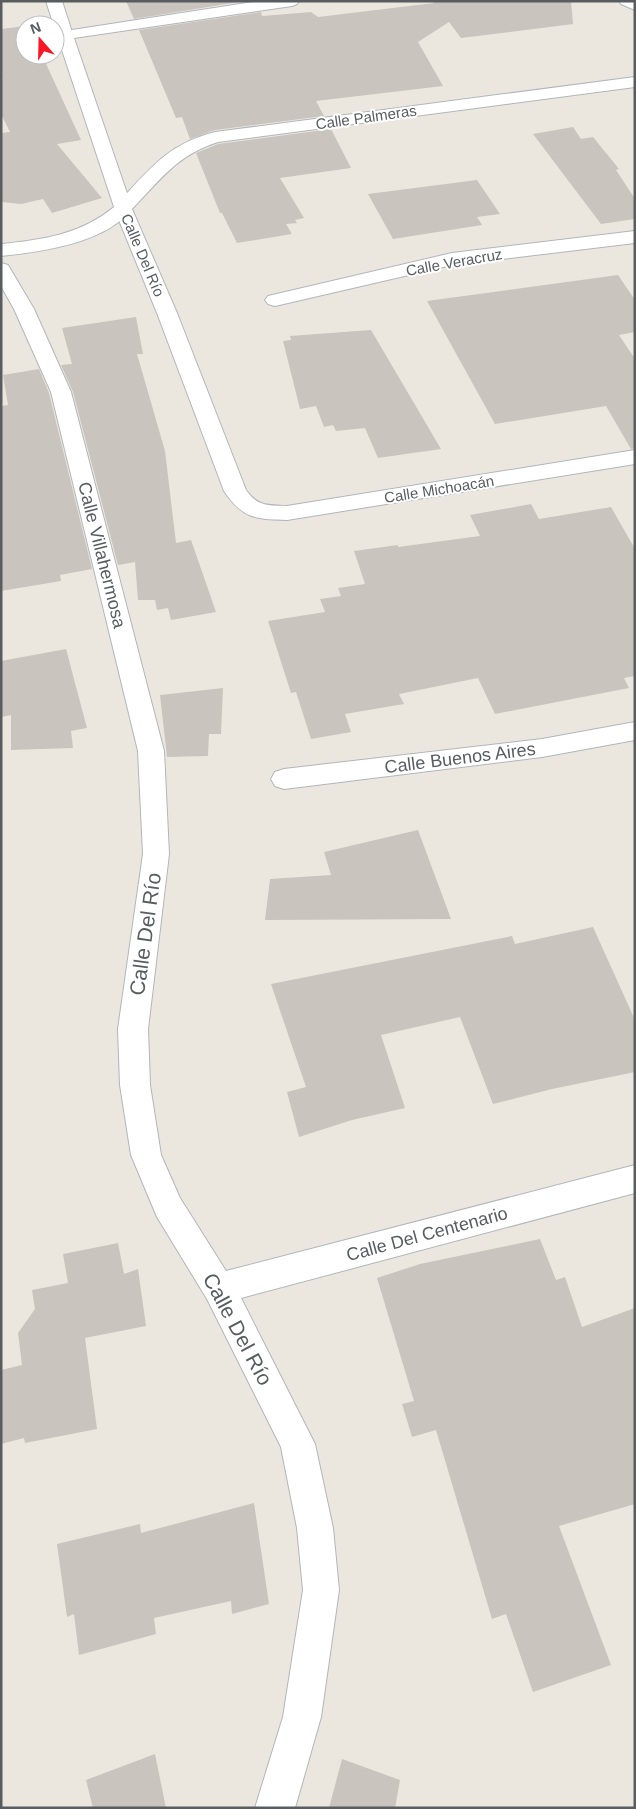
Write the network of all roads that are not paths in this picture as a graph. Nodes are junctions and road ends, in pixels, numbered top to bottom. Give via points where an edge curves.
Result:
1 (54, 1) edge
2 (292, 1) edge
3 (626, 1) edge
4 (635, 5) edge
5 (59, 15) edge
6 (65, 35) joint
7 (635, 82) edge
8 (123, 208) junction
9 (635, 237) edge
10 (1, 250) edge
11 (1, 269) edge
12 (275, 300) dead end
13 (635, 457) edge
14 (245, 505) joint
15 (635, 730) edge
16 (284, 779) dead end
17 (156, 854) joint
18 (635, 1179) edge
19 (218, 1288) junction
20 (275, 1808) edge

1 - 5 street, Calle Del Río
2 - 6 street
3 - 4 street
6 - 8 street, Calle Del Río
7 - 8 street, Calle Palmeras via 215,137 191,145 171,158
8 - 10 street, Calle Palmeras via 100,226 66,238
8 - 14 street, Calle Del Río via 235,492
9 - 12 street, Calle Veracruz via 452,259
11 - 17 street, Calle Villahermosa via 24,309 61,392 151,751
13 - 14 street, Calle Michoacán via 287,513 263,512
15 - 16 street, Calle Buenos Aires via 542,748
17 - 19 street, Calle Del Río via 133,1029 135,1085 146,1155 168,1207
18 - 19 street, Calle Del Centenario
19 - 20 street, Calle Del Río via 298,1444 316,1537 321,1590 304,1708

